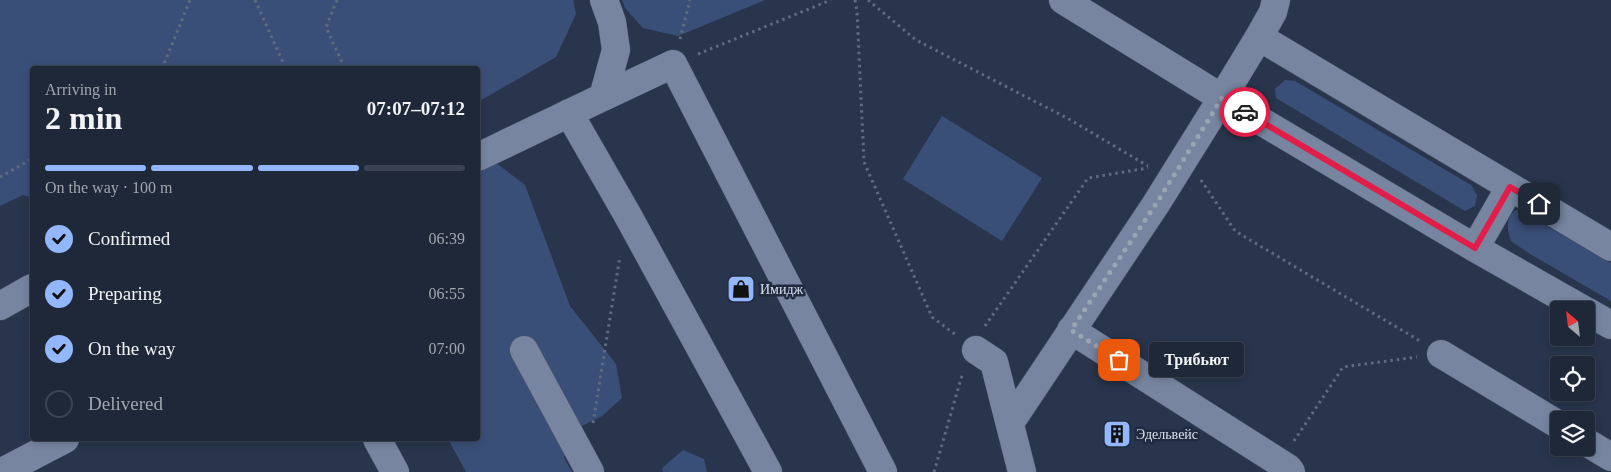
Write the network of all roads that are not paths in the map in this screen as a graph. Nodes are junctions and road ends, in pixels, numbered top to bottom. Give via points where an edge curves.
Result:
1 (604, 0) edge
2 (1062, 0) edge
3 (1276, 0) edge
4 (1259, 37) junction
5 (603, 97) junction
6 (1222, 98) junction
7 (569, 114) junction
8 (480, 156) edge
9 (1510, 187) junction
10 (1611, 247) edge
11 (1475, 248) junction
12 (30, 289) edge
13 (1568, 301) edge
14 (0, 306) edge
15 (1595, 316) edge
16 (1611, 325) edge
17 (1071, 330) junction
18 (974, 348) road end
19 (524, 350) dead end
20 (1441, 354) road end
21 (1550, 420) edge
22 (1010, 423) junction
23 (61, 441) edge
24 (378, 441) edge
25 (1595, 447) edge
26 (1611, 457) edge
27 (1285, 467) edge
28 (588, 468) edge
29 (2, 472) edge
30 (394, 472) edge
31 (768, 472) edge
32 (883, 472) edge
33 (1022, 472) edge

1 - 5 street via 612,22 616,50
2 - 6 street
3 - 4 street
4 - 6 street
4 - 9 street
5 - 7 street
5 - 32 street via 673,64
6 - 11 street
6 - 17 street via 1156,204
7 - 8 street
7 - 31 street
9 - 10 street
9 - 11 street
11 - 13 street
12 - 14 street
15 - 16 street
17 - 22 street
17 - 27 street
18 - 22 street via 994,362
19 - 28 street
20 - 21 street
22 - 33 street
23 - 29 street
24 - 30 street
25 - 26 street

